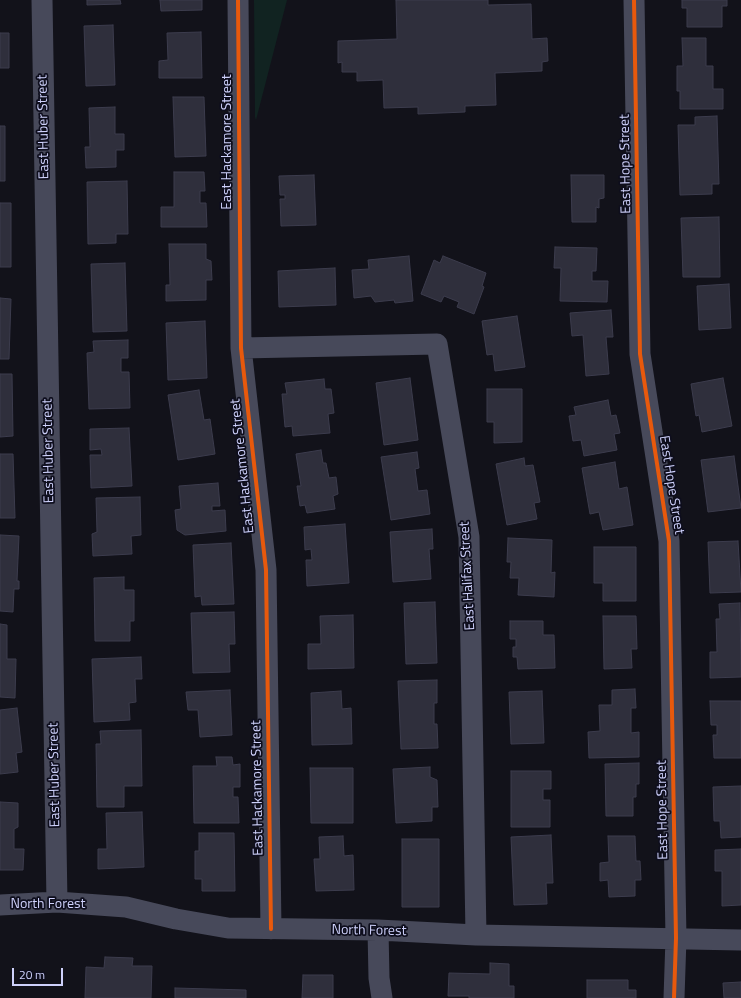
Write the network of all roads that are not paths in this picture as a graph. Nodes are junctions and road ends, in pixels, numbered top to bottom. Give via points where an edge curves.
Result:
1 (42, 0) edge
2 (238, 0) edge
3 (634, 0) edge
4 (241, 348) junction
5 (57, 902) junction
6 (0, 905) edge
7 (271, 930) junction
8 (378, 930) junction
9 (476, 935) junction
10 (676, 938) junction
11 (741, 940) edge
12 (382, 998) edge
13 (674, 998) edge

1 - 5 street, East Huber Street
2 - 4 street, East Hackamore Street
3 - 10 street, East Hope Street via 640,354 669,541
4 - 7 street, East Hackamore Street via 266,570
4 - 9 street, East Halifax Street via 437,344 469,537
5 - 6 street, North Forest
5 - 7 street, North Forest via 126,907 228,928
7 - 8 street, North Forest
8 - 9 street, North Forest
8 - 12 street
9 - 10 street, North Forest
10 - 11 street, North Forest
10 - 13 street, East Hope Street

